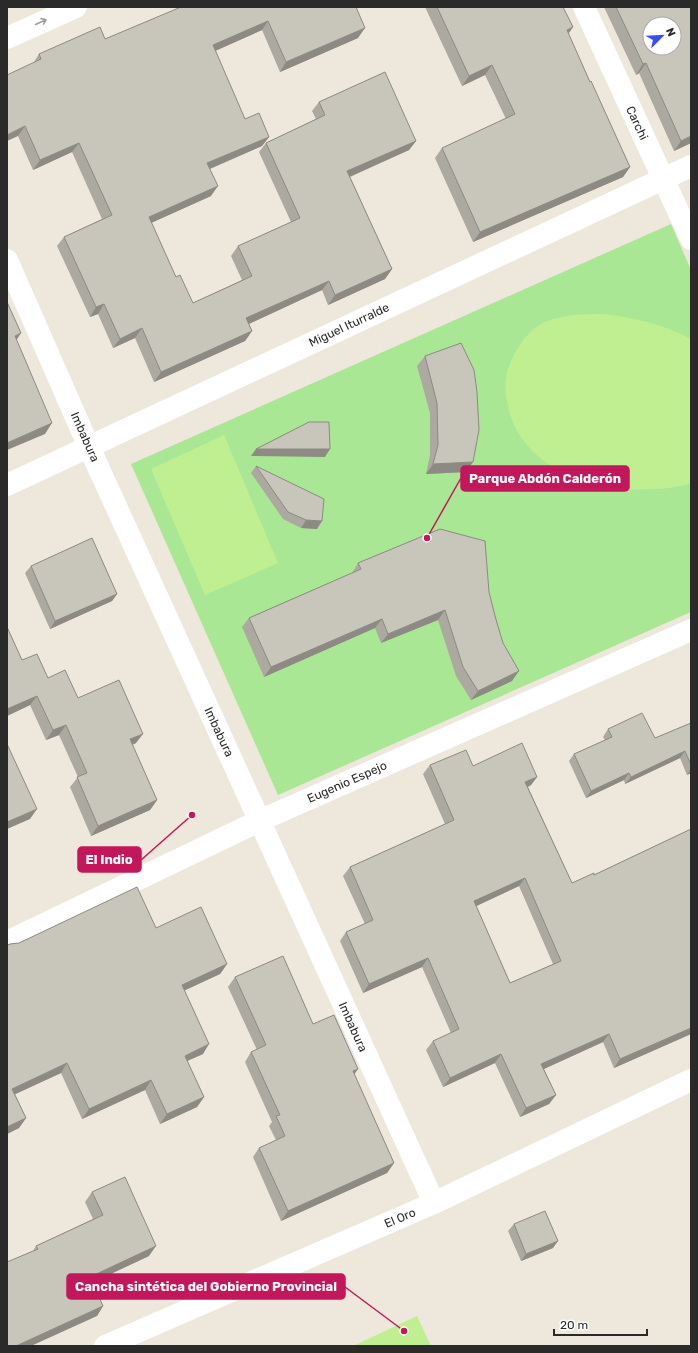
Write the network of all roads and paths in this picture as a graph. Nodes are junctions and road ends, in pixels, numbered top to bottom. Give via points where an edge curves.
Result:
1 (76, 7) edge
2 (584, 7) edge
3 (7, 38) edge
4 (691, 166) edge
5 (663, 178) junction
6 (691, 240) edge
7 (7, 260) edge
8 (89, 447) junction
9 (7, 485) edge
10 (691, 630) edge
11 (259, 821) junction
12 (7, 942) edge
13 (691, 1080) edge
14 (434, 1203) junction
15 (105, 1346) edge

3 -> 1 street
2 - 5 street, Carchi
4 - 5 street, Miguel Iturralde
5 - 6 street, Carchi
5 - 8 street, Miguel Iturralde
7 - 8 street, Imbabura
8 - 9 street, Miguel Iturralde
8 - 11 street, Imbabura
10 - 11 street, Eugenio Espejo
11 - 12 street, Eugenio Espejo
11 - 14 street, Imbabura
13 - 14 street, El Oro
14 - 15 street, El Oro

